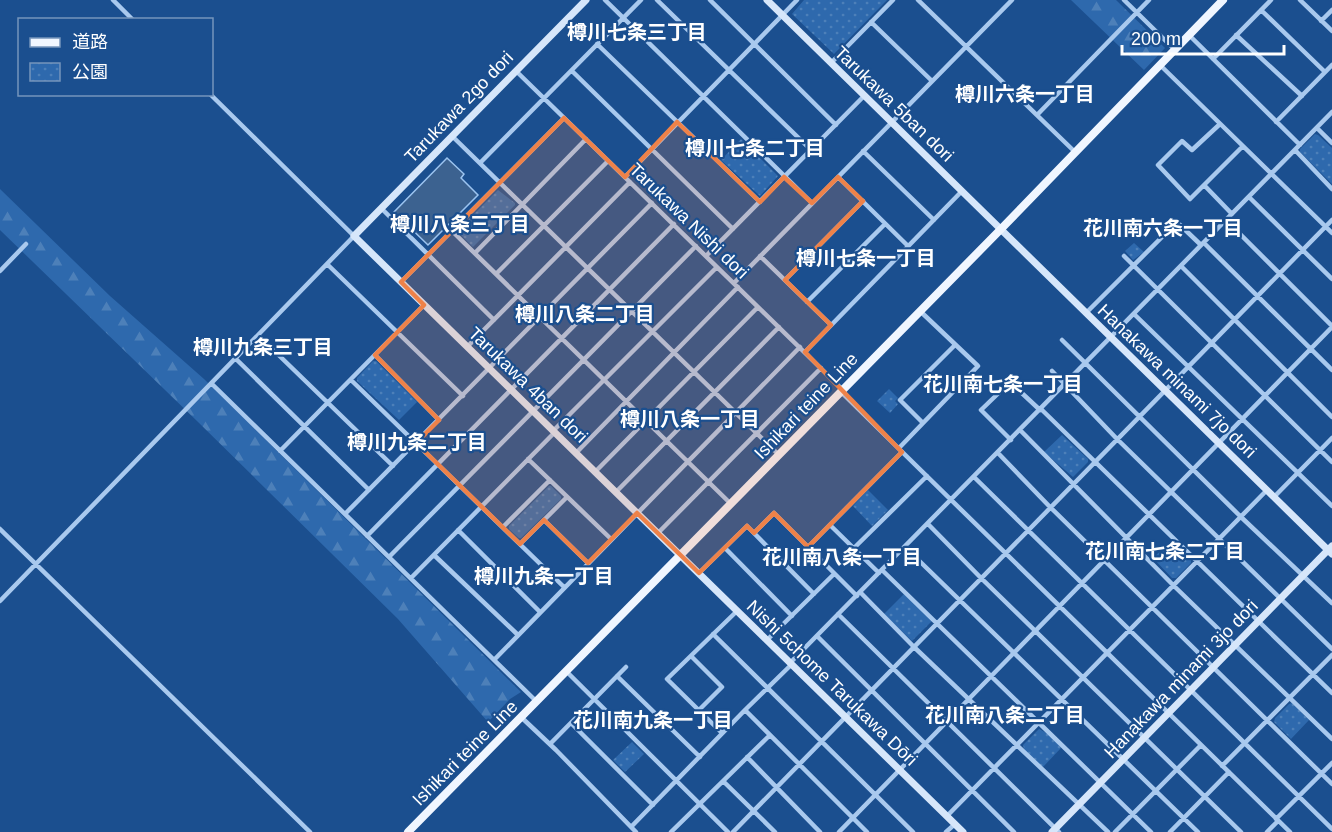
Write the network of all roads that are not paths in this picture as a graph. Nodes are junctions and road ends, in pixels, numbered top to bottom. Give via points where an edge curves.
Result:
1 (113, 0) edge
2 (586, 0) edge
3 (605, 0) edge
4 (640, 0) edge
5 (657, 0) edge
6 (710, 0) edge
7 (766, 0) edge
8 (797, 0) edge
9 (893, 0) edge
10 (918, 0) edge
11 (1012, 0) edge
12 (1124, 0) edge
13 (1149, 0) edge
14 (1223, 0) edge
15 (1271, 0) edge
16 (1300, 0) edge
17 (1261, 10) junction
18 (1332, 10) edge
19 (1136, 12) junction
20 (782, 15) junction
21 (131, 18) edge
22 (623, 18) junction
23 (1321, 21) junction
24 (872, 22) junction
25 (1332, 32) edge
26 (1189, 35) junction
27 (1236, 35) junction
28 (597, 44) junction
29 (754, 44) junction
30 (966, 46) junction
31 (1174, 50) junction
32 (1213, 59) junction
33 (831, 63) junction
34 (1160, 64) junction
35 (1332, 65) edge
36 (729, 70) junction
37 (516, 71) junction
38 (572, 71) junction
39 (1325, 72) junction
40 (932, 81) junction
41 (212, 96) edge
42 (702, 96) junction
43 (864, 96) junction
44 (1302, 96) junction
45 (545, 99) junction
46 (1332, 112) edge
47 (1037, 115) junction
48 (564, 118) junction
49 (677, 122) junction
50 (891, 122) junction
51 (1276, 122) junction
52 (1220, 124) junction
53 (836, 125) junction
54 (1317, 128) junction
55 (452, 136) junction
56 (586, 139) junction
57 (1332, 143) edge
58 (1300, 145) junction
59 (1243, 146) junction
60 (652, 148) junction
61 (811, 150) junction
62 (1295, 150) junction
63 (863, 151) junction
64 (1075, 152) junction
65 (608, 160) junction
66 (480, 163) junction
67 (1272, 174) junction
68 (625, 177) junction
69 (784, 177) junction
70 (838, 177) junction
71 (630, 182) junction
72 (500, 183) junction
73 (1204, 185) junction
74 (1332, 189) edge
75 (962, 191) junction
76 (1249, 197) junction
77 (863, 201) junction
78 (760, 202) junction
79 (652, 203) junction
80 (812, 203) junction
81 (522, 204) junction
82 (381, 208) junction
83 (1232, 214) junction
84 (934, 220) junction
85 (1226, 220) junction
86 (1332, 220) edge
87 (544, 224) junction
88 (674, 224) junction
89 (885, 224) junction
90 (1326, 227) junction
91 (733, 229) junction
92 (1000, 229) junction
93 (452, 231) junction
94 (1332, 233) edge
95 (354, 236) junction
96 (26, 244) dead end
97 (1202, 244) junction
98 (567, 246) junction
99 (696, 246) junction
100 (908, 246) junction
101 (1303, 250) junction
102 (475, 253) junction
103 (428, 255) junction
104 (706, 256) junction
105 (760, 256) junction
106 (1124, 256) dead end
107 (327, 264) junction
108 (1134, 265) junction
109 (1181, 266) junction
110 (717, 267) junction
111 (589, 268) junction
112 (0, 271) edge
113 (496, 274) junction
114 (1280, 274) junction
115 (1332, 279) edge
116 (785, 280) junction
117 (401, 282) junction
118 (736, 285) junction
119 (610, 288) junction
120 (1158, 290) junction
121 (518, 296) junction
122 (1257, 296) junction
123 (807, 302) junction
124 (424, 305) junction
125 (758, 307) junction
126 (632, 311) junction
127 (920, 311) junction
128 (1086, 313) junction
129 (1134, 314) junction
130 (540, 318) junction
131 (494, 320) junction
132 (1234, 320) junction
133 (831, 325) junction
134 (779, 327) junction
135 (1332, 327) edge
136 (653, 331) junction
137 (398, 332) junction
138 (259, 336) junction
139 (1111, 337) junction
140 (561, 339) junction
141 (1062, 340) dead end
142 (1212, 342) junction
143 (955, 345) junction
144 (467, 347) junction
145 (800, 347) junction
146 (1310, 350) junction
147 (674, 352) junction
148 (805, 352) junction
149 (375, 355) junction
150 (236, 359) junction
151 (584, 361) junction
152 (1086, 363) junction
153 (1188, 366) junction
154 (821, 368) junction
155 (490, 369) junction
156 (1332, 370) edge
157 (1052, 371) dead end
158 (694, 372) junction
159 (1288, 373) junction
160 (351, 380) junction
161 (604, 381) junction
162 (212, 384) junction
163 (1065, 385) junction
164 (510, 389) junction
165 (1165, 390) junction
166 (842, 391) junction
167 (715, 392) junction
168 (463, 396) junction
169 (1266, 396) junction
170 (626, 401) junction
171 (328, 403) junction
172 (1040, 409) junction
173 (533, 411) junction
174 (735, 412) junction
175 (1140, 416) junction
176 (1332, 417) edge
177 (1243, 419) junction
178 (439, 420) junction
179 (646, 421) junction
180 (923, 423) junction
181 (304, 427) junction
182 (1020, 430) junction
183 (554, 432) junction
184 (756, 432) junction
185 (1332, 438) edge
186 (1117, 439) junction
187 (1011, 440) junction
188 (667, 441) junction
189 (416, 442) junction
190 (1220, 444) junction
191 (901, 450) junction
192 (1320, 450) junction
193 (280, 451) junction
194 (576, 453) junction
195 (998, 453) junction
196 (779, 455) junction
197 (528, 459) junction
198 (1095, 461) junction
199 (688, 462) junction
200 (1332, 462) edge
201 (438, 463) junction
202 (393, 466) junction
203 (1194, 470) junction
204 (595, 472) junction
205 (1298, 473) junction
206 (927, 476) junction
207 (974, 477) junction
208 (550, 480) junction
209 (708, 481) junction
210 (460, 485) junction
211 (1072, 485) junction
212 (369, 490) junction
213 (1267, 490) junction
214 (616, 492) junction
215 (1172, 492) junction
216 (567, 497) junction
217 (1274, 497) junction
218 (952, 500) junction
219 (731, 504) junction
220 (482, 506) junction
221 (1332, 506) edge
222 (1050, 507) junction
223 (637, 513) junction
224 (345, 514) junction
225 (1149, 515) junction
226 (1241, 517) junction
227 (544, 520) junction
228 (928, 524) junction
229 (830, 525) junction
230 (503, 527) junction
231 (0, 529) edge
232 (458, 530) junction
233 (1028, 530) junction
234 (658, 533) junction
235 (754, 533) junction
236 (367, 536) junction
237 (1127, 538) junction
238 (611, 540) junction
239 (1219, 540) junction
240 (520, 544) junction
241 (808, 547) junction
242 (905, 547) junction
243 (725, 548) junction
244 (854, 548) junction
245 (1331, 550) edge
246 (1005, 553) junction
247 (434, 555) junction
248 (681, 555) junction
249 (389, 558) junction
250 (1105, 560) junction
251 (1197, 562) junction
252 (588, 563) junction
253 (36, 565) junction
254 (881, 572) junction
255 (699, 573) junction
256 (834, 574) junction
257 (1303, 576) junction
258 (411, 578) junction
259 (981, 578) junction
260 (1082, 583) junction
261 (1174, 586) junction
262 (564, 587) junction
263 (814, 594) junction
264 (858, 594) junction
265 (1280, 599) junction
266 (959, 601) junction
267 (0, 602) edge
268 (1332, 603) edge
269 (1060, 606) junction
270 (1153, 608) junction
271 (737, 611) junction
272 (540, 612) junction
273 (838, 614) junction
274 (792, 616) junction
275 (1258, 622) junction
276 (937, 623) junction
277 (1131, 630) junction
278 (1035, 631) junction
279 (713, 634) junction
280 (518, 635) junction
281 (817, 636) junction
282 (768, 640) junction
283 (1236, 645) junction
284 (914, 647) junction
285 (1332, 649) edge
286 (1014, 653) junction
287 (1108, 653) junction
288 (1332, 655) edge
289 (691, 656) junction
290 (494, 660) junction
291 (791, 664) junction
292 (626, 666) dead end
293 (1214, 667) junction
294 (892, 669) junction
295 (566, 671) junction
296 (1313, 674) junction
297 (617, 676) junction
298 (991, 677) junction
299 (1084, 678) junction
300 (768, 688) junction
301 (1191, 690) junction
302 (870, 691) junction
303 (1332, 693) edge
304 (1290, 697) junction
305 (970, 699) junction
306 (595, 700) junction
307 (1061, 700) junction
308 (537, 702) junction
309 (699, 710) junction
310 (745, 710) junction
311 (1169, 713) junction
312 (521, 717) junction
313 (845, 717) junction
314 (1267, 721) junction
315 (947, 722) junction
316 (571, 723) junction
317 (1039, 723) junction
318 (723, 733) junction
319 (770, 735) junction
320 (1145, 738) junction
321 (1332, 739) edge
322 (822, 741) junction
323 (1245, 743) junction
324 (550, 744) junction
325 (925, 745) junction
326 (1201, 745) junction
327 (1017, 746) junction
328 (700, 757) junction
329 (747, 758) junction
330 (1123, 760) junction
331 (1332, 763) edge
332 (799, 765) junction
333 (1222, 766) junction
334 (994, 768) junction
335 (1178, 769) junction
336 (900, 770) junction
337 (1229, 772) junction
338 (1322, 773) junction
339 (676, 781) junction
340 (723, 781) junction
341 (1100, 783) junction
342 (1332, 784) edge
343 (776, 788) junction
344 (971, 791) junction
345 (1155, 791) junction
346 (876, 795) junction
347 (1206, 796) junction
348 (1299, 796) junction
349 (699, 804) junction
350 (653, 805) junction
351 (1078, 806) junction
352 (753, 811) junction
353 (1133, 813) junction
354 (947, 816) junction
355 (853, 818) junction
356 (1184, 818) junction
357 (1277, 820) junction
358 (954, 824) junction
359 (677, 826) junction
360 (632, 827) junction
361 (1332, 830) edge
362 (1055, 831) edge
363 (310, 832) edge
364 (408, 832) edge
365 (636, 832) edge
366 (671, 832) edge
367 (683, 832) edge
368 (728, 832) edge
369 (733, 832) edge
370 (775, 832) edge
371 (820, 832) edge
372 (839, 832) edge
373 (867, 832) edge
374 (913, 832) edge
375 (946, 832) edge
376 (963, 832) edge
377 (1014, 832) edge
378 (1107, 832) edge
379 (1115, 832) edge
380 (1151, 832) edge
381 (1170, 832) edge
382 (1197, 832) edge
383 (1241, 832) edge
384 (1267, 832) edge
385 (1290, 832) edge

1 - 21 street
2 - 37 street, Tarukawa 2go dori
3 - 22 street
4 - 22 street
5 - 36 street
6 - 29 street
7 - 20 street, Tarukawa 5ban dori
8 - 20 street
9 - 24 street
10 - 30 street
11 - 30 street
12 - 19 street
13 - 19 street
14 - 26 main road, Ishikari teine Line
15 - 17 street
16 - 23 street
17 - 27 street
17 - 39 street
18 - 23 street
19 - 31 street
19 - 47 street
20 - 29 street
20 - 33 street, Tarukawa 5ban dori
22 - 28 street
22 - 42 street
23 - 25 street
24 - 33 street
24 - 40 street
26 - 31 main road, Ishikari teine Line
26 - 32 street
27 - 32 street
27 - 44 street
28 - 38 street
28 - 49 street
29 - 36 street
29 - 53 street
30 - 40 street
30 - 47 street
31 - 34 main road, Ishikari teine Line
32 - 51 street
33 - 43 street, Tarukawa 5ban dori
34 - 52 street
34 - 64 main road, Ishikari teine Line
35 - 39 street
36 - 42 street
36 - 61 street
37 - 45 street, Tarukawa Nishi dori
37 - 55 street, Tarukawa 2go dori
38 - 45 street
38 - 60 street
39 - 44 street
40 - 50 street
41 - 95 street
42 - 49 street
42 - 69 street
43 - 50 street, Tarukawa 5ban dori
43 - 53 street
44 - 51 street
45 - 48 street, Tarukawa Nishi dori
45 - 66 street
46 - 54 street
47 - 64 street
48 - 56 street, Tarukawa Nishi dori
48 - 72 street
49 - 60 street
49 - 78 street
50 - 63 street
50 - 75 street, Tarukawa 5ban dori
51 - 58 street
52 - 59 street
52 - 73 street via 1192,150 1182,141 1158,165 1190,199
53 - 61 street
54 - 57 street
54 - 58 street
55 - 66 street
55 - 82 street, Tarukawa 2go dori
56 - 65 street, Tarukawa Nishi dori
56 - 81 street
58 - 62 street
59 - 67 street
59 - 73 street
60 - 68 street
60 - 91 street
61 - 69 street
62 - 67 street
62 - 74 street
63 - 70 street
63 - 84 street
64 - 92 main road, Ishikari teine Line
65 - 68 street, Tarukawa Nishi dori
65 - 87 street
66 - 72 street
67 - 76 street
67 - 90 street
68 - 71 street, Tarukawa Nishi dori
69 - 78 street
69 - 80 street
70 - 77 street
70 - 80 street
71 - 79 street, Tarukawa Nishi dori
71 - 98 street
72 - 81 street
72 - 93 street
73 - 83 street
75 - 84 street
75 - 92 street, Tarukawa 5ban dori
76 - 83 street
76 - 101 street
77 - 89 street
77 - 116 street
78 - 91 street
79 - 88 street, Tarukawa Nishi dori
79 - 111 street
80 - 105 street
81 - 87 street
81 - 102 street
82 - 95 street, Tarukawa 2go dori
82 - 103 street
83 - 85 street
84 - 100 street
85 - 97 street
85 - 114 street
86 - 90 street
87 - 98 street
87 - 113 street
88 - 99 street, Tarukawa Nishi dori
88 - 119 street
89 - 100 street
89 - 123 street
90 - 94 street
90 - 101 street
91 - 104 street
92 - 127 main road, Ishikari teine Line
92 - 128 street, Hanakawa minami 7jo dori
93 - 102 street
93 - 103 street
95 - 107 street
95 - 117 street, Tarukawa 4ban dori
96 - 112 street
97 - 108 street via 1179,224
97 - 109 street
97 - 122 street
98 - 111 street
98 - 121 street
99 - 104 street, Tarukawa Nishi dori
99 - 126 street
100 - 133 street
101 - 114 street
101 - 115 street
102 - 113 street
103 - 117 street
103 - 131 street
104 - 110 street, Tarukawa Nishi dori
105 - 116 street
105 - 118 street
106 - 108 street
107 - 137 street
107 - 138 street
108 - 120 street
108 - 128 street
109 - 120 street
109 - 132 street
110 - 118 street, Tarukawa Nishi dori
110 - 136 street
111 - 119 street
111 - 130 street
113 - 121 street
114 - 122 street
114 - 135 street
116 - 123 street
117 - 124 street, Tarukawa 4ban dori
118 - 125 street, Tarukawa Nishi dori
118 - 147 street
119 - 126 street
119 - 140 street
120 - 129 street
120 - 142 street
121 - 130 street
121 - 131 street
122 - 132 street
122 - 146 street
123 - 133 street
124 - 137 street
124 - 144 street, Tarukawa 4ban dori
125 - 134 street, Tarukawa Nishi dori
125 - 158 street
126 - 136 street
126 - 151 street
127 - 143 street
127 - 166 main road, Ishikari teine Line
128 - 139 street, Hanakawa minami 7jo dori
129 - 139 street
129 - 153 street
130 - 140 street
130 - 155 street
131 - 144 street
132 - 142 street
132 - 159 street
133 - 148 street
134 - 145 street, Tarukawa Nishi dori
134 - 167 street
135 - 146 street
136 - 147 street
136 - 161 street
137 - 149 street
137 - 168 street
138 - 150 street
138 - 171 street
139 - 152 street
139 - 165 street, Hanakawa minami 7jo dori
140 - 151 street
140 - 164 street
141 - 152 street
142 - 153 street
142 - 169 street
143 - 180 street via 900,400
143 - 180 street via 978,366
144 - 155 street, Tarukawa 4ban dori
145 - 148 street, Tarukawa Nishi dori
145 - 174 street
146 - 156 street
146 - 159 street
147 - 158 street
147 - 170 street
148 - 154 street, Tarukawa Nishi dori
149 - 160 street
149 - 178 street
150 - 162 street
150 - 181 street
151 - 161 street
151 - 173 street
152 - 163 street
152 - 175 street
153 - 165 street
153 - 177 street
154 - 166 street, Tarukawa Nishi dori
154 - 184 street
155 - 164 street, Tarukawa 4ban dori
155 - 168 street
157 - 163 street
158 - 167 street
158 - 179 street
159 - 169 street
159 - 176 street
160 - 171 street
160 - 189 street
161 - 170 street
161 - 183 street
162 - 193 street
162 - 253 street
163 - 172 street
163 - 186 street
164 - 173 street, Tarukawa 4ban dori
164 - 201 street
165 - 175 street
165 - 190 street, Hanakawa minami 7jo dori
166 - 191 street, Tarukawa Nishi dori
166 - 196 main road, Ishikari teine Line
167 - 174 street
167 - 188 street
168 - 178 street
169 - 177 street
169 - 192 street
170 - 179 street
170 - 194 street
171 - 181 street
171 - 202 street
172 - 182 street
172 - 187 street via 1010,382 981,410
172 - 198 street
173 - 183 street, Tarukawa 4ban dori
173 - 210 street
174 - 184 street
174 - 199 street
175 - 186 street
175 - 203 street
177 - 190 street
177 - 205 street
178 - 189 street
179 - 188 street
179 - 204 street
180 - 191 street
181 - 193 street
181 - 212 street
182 - 187 street
182 - 211 street
183 - 194 street, Tarukawa 4ban dori
183 - 197 street
184 - 196 street
184 - 209 street
185 - 192 street
186 - 198 street
186 - 215 street
187 - 195 street
188 - 199 street
188 - 214 street
189 - 201 street
189 - 202 street
190 - 203 street
190 - 213 street, Hanakawa minami 7jo dori
191 - 206 street, Tarukawa Nishi dori
191 - 229 street
192 - 200 street
192 - 205 street
193 - 224 street
194 - 204 street, Tarukawa 4ban dori
195 - 207 street
195 - 222 street
196 - 219 main road, Ishikari teine Line
197 - 208 street
197 - 220 street
198 - 211 street
198 - 225 street
199 - 209 street
199 - 223 street
201 - 210 street
201 - 236 street
202 - 212 street
203 - 215 street
203 - 226 street
204 - 214 street, Tarukawa 4ban dori
205 - 217 street
205 - 221 street
206 - 218 street, Tarukawa Nishi dori
206 - 244 street
207 - 218 street
207 - 233 street
208 - 216 street
208 - 230 street
209 - 219 street
209 - 234 street
210 - 220 street
210 - 249 street
211 - 222 street
211 - 237 street
212 - 224 street
213 - 217 street, Hanakawa minami 7jo dori
213 - 226 street
214 - 223 street, Tarukawa 4ban dori
215 - 225 street
215 - 239 street
216 - 227 street
216 - 238 street
217 - 245 street, Hanakawa minami 7jo dori
218 - 228 street
218 - 246 street, Tarukawa Nishi dori
219 - 248 main road, Ishikari teine Line
220 - 230 street
220 - 232 street
222 - 233 street
222 - 250 street
223 - 234 street, Tarukawa 4ban dori
223 - 238 street
224 - 236 street
225 - 237 street
225 - 251 street
226 - 239 street
226 - 257 street
227 - 240 street
227 - 252 street
228 - 242 street
228 - 259 street
229 - 241 street
229 - 244 street
230 - 240 street
231 - 253 street
232 - 247 street
232 - 272 street
233 - 246 street
233 - 260 street
234 - 248 street, Tarukawa 4ban dori
235 - 241 street via 774,513
235 - 243 street via 747,526
235 - 263 street
236 - 249 street
237 - 250 street
237 - 261 street
238 - 252 street
239 - 251 street
239 - 265 street
240 - 262 street
241 - 256 street
242 - 254 street
242 - 266 street
243 - 255 street
243 - 274 street
244 - 254 street
245 - 257 street, Hanakawa minami 3jo dori
246 - 259 street
246 - 269 street, Tarukawa Nishi dori
247 - 258 street
247 - 280 street
248 - 255 street, Nishi 5chome Tarukawa Dōri
248 - 295 main road, Ishikari teine Line
249 - 258 street
250 - 260 street
250 - 270 street
251 - 261 street
251 - 275 street
252 - 262 street
253 - 267 street
253 - 363 street
254 - 264 street
254 - 276 street
255 - 271 street, Nishi 5chome Tarukawa Dōri
256 - 263 street
256 - 264 street
257 - 265 street, Hanakawa minami 3jo dori
257 - 268 street
258 - 290 street
259 - 266 street
259 - 278 street
260 - 269 street
260 - 277 street
261 - 270 street
261 - 283 street
262 - 272 street
263 - 274 street
264 - 273 street
264 - 284 street
265 - 275 street, Hanakawa minami 3jo dori
265 - 285 street
266 - 276 street
266 - 286 street
269 - 278 street
269 - 287 street, Tarukawa Nishi dori
270 - 277 street
270 - 293 street
271 - 279 street
271 - 282 street, Nishi 5chome Tarukawa Dōri
272 - 280 street
273 - 281 street
273 - 294 street
274 - 282 street
275 - 283 street, Hanakawa minami 3jo dori
275 - 296 street
276 - 284 street
276 - 298 street
277 - 287 street
277 - 301 street
278 - 286 street
278 - 299 street
279 - 289 street
279 - 300 street
280 - 290 street
281 - 291 street
281 - 302 street
282 - 291 street, Nishi 5chome Tarukawa Dōri
283 - 293 street, Hanakawa minami 3jo dori
283 - 304 street
284 - 294 street
284 - 305 street
286 - 298 street
286 - 307 street
287 - 299 street
287 - 311 street, Tarukawa Nishi dori
288 - 296 street
289 - 309 street via 722,687
289 - 309 street via 667,680
290 - 308 street
291 - 300 street
291 - 313 street, Nishi 5chome Tarukawa Dōri
292 - 297 street
293 - 301 street, Hanakawa minami 3jo dori
293 - 314 street
294 - 302 street
294 - 315 street
295 - 306 street
295 - 308 main road, Ishikari teine Line
296 - 303 street
296 - 304 street
297 - 306 street
297 - 328 street
298 - 305 street
298 - 317 street
299 - 307 street
299 - 320 street
300 - 310 street
300 - 322 street
301 - 311 street, Hanakawa minami 3jo dori
301 - 323 street
302 - 313 street
302 - 325 street
304 - 314 street
304 - 321 street
305 - 315 street
305 - 327 street
306 - 316 street
306 - 339 street
307 - 317 street
307 - 330 street
308 - 312 main road, Ishikari teine Line
309 - 318 street
310 - 318 street
310 - 319 street
311 - 320 street, Hanakawa minami 3jo dori
311 - 326 street, Tarukawa Nishi dori
312 - 324 street
312 - 364 main road, Ishikari teine Line
313 - 322 street
313 - 336 street, Nishi 5chome Tarukawa Dōri
314 - 323 street
314 - 338 street
315 - 325 street
315 - 334 street
316 - 324 street
316 - 350 street
317 - 327 street
317 - 341 street
318 - 328 street
319 - 329 street
319 - 332 street
320 - 330 street, Hanakawa minami 3jo dori
320 - 335 street
322 - 332 street
322 - 346 street
323 - 333 street
323 - 348 street
324 - 360 street
325 - 336 street
325 - 344 street
326 - 333 street, Tarukawa Nishi dori
326 - 335 street
327 - 334 street
327 - 351 street
328 - 339 street
329 - 340 street
329 - 343 street
330 - 341 street, Hanakawa minami 3jo dori
330 - 345 street
331 - 338 street
332 - 343 street
332 - 355 street
333 - 337 street, Tarukawa Nishi dori
334 - 344 street
334 - 362 street
335 - 345 street
335 - 347 street
336 - 346 street
336 - 354 street, Nishi 5chome Tarukawa Dōri
337 - 347 street
337 - 357 street, Tarukawa Nishi dori
338 - 342 street
338 - 348 street
339 - 349 street
339 - 350 street
340 - 349 street
340 - 352 street
341 - 351 street, Hanakawa minami 3jo dori
341 - 353 street
343 - 352 street
343 - 371 street
344 - 354 street
344 - 377 street
345 - 353 street
345 - 356 street
346 - 355 street
346 - 374 street
347 - 356 street
347 - 383 street
348 - 357 street
348 - 361 street
349 - 359 street
349 - 368 street
350 - 360 street
351 - 362 street, Hanakawa minami 3jo dori
351 - 378 street
352 - 369 street
352 - 370 street
353 - 379 street
353 - 380 street
354 - 358 street, Nishi 5chome Tarukawa Dōri
355 - 372 street
355 - 373 street
356 - 381 street
356 - 382 street
357 - 384 street
357 - 385 street, Tarukawa Nishi dori
358 - 375 street
358 - 376 street, Nishi 5chome Tarukawa Dōri
359 - 366 street
359 - 367 street
360 - 365 street

